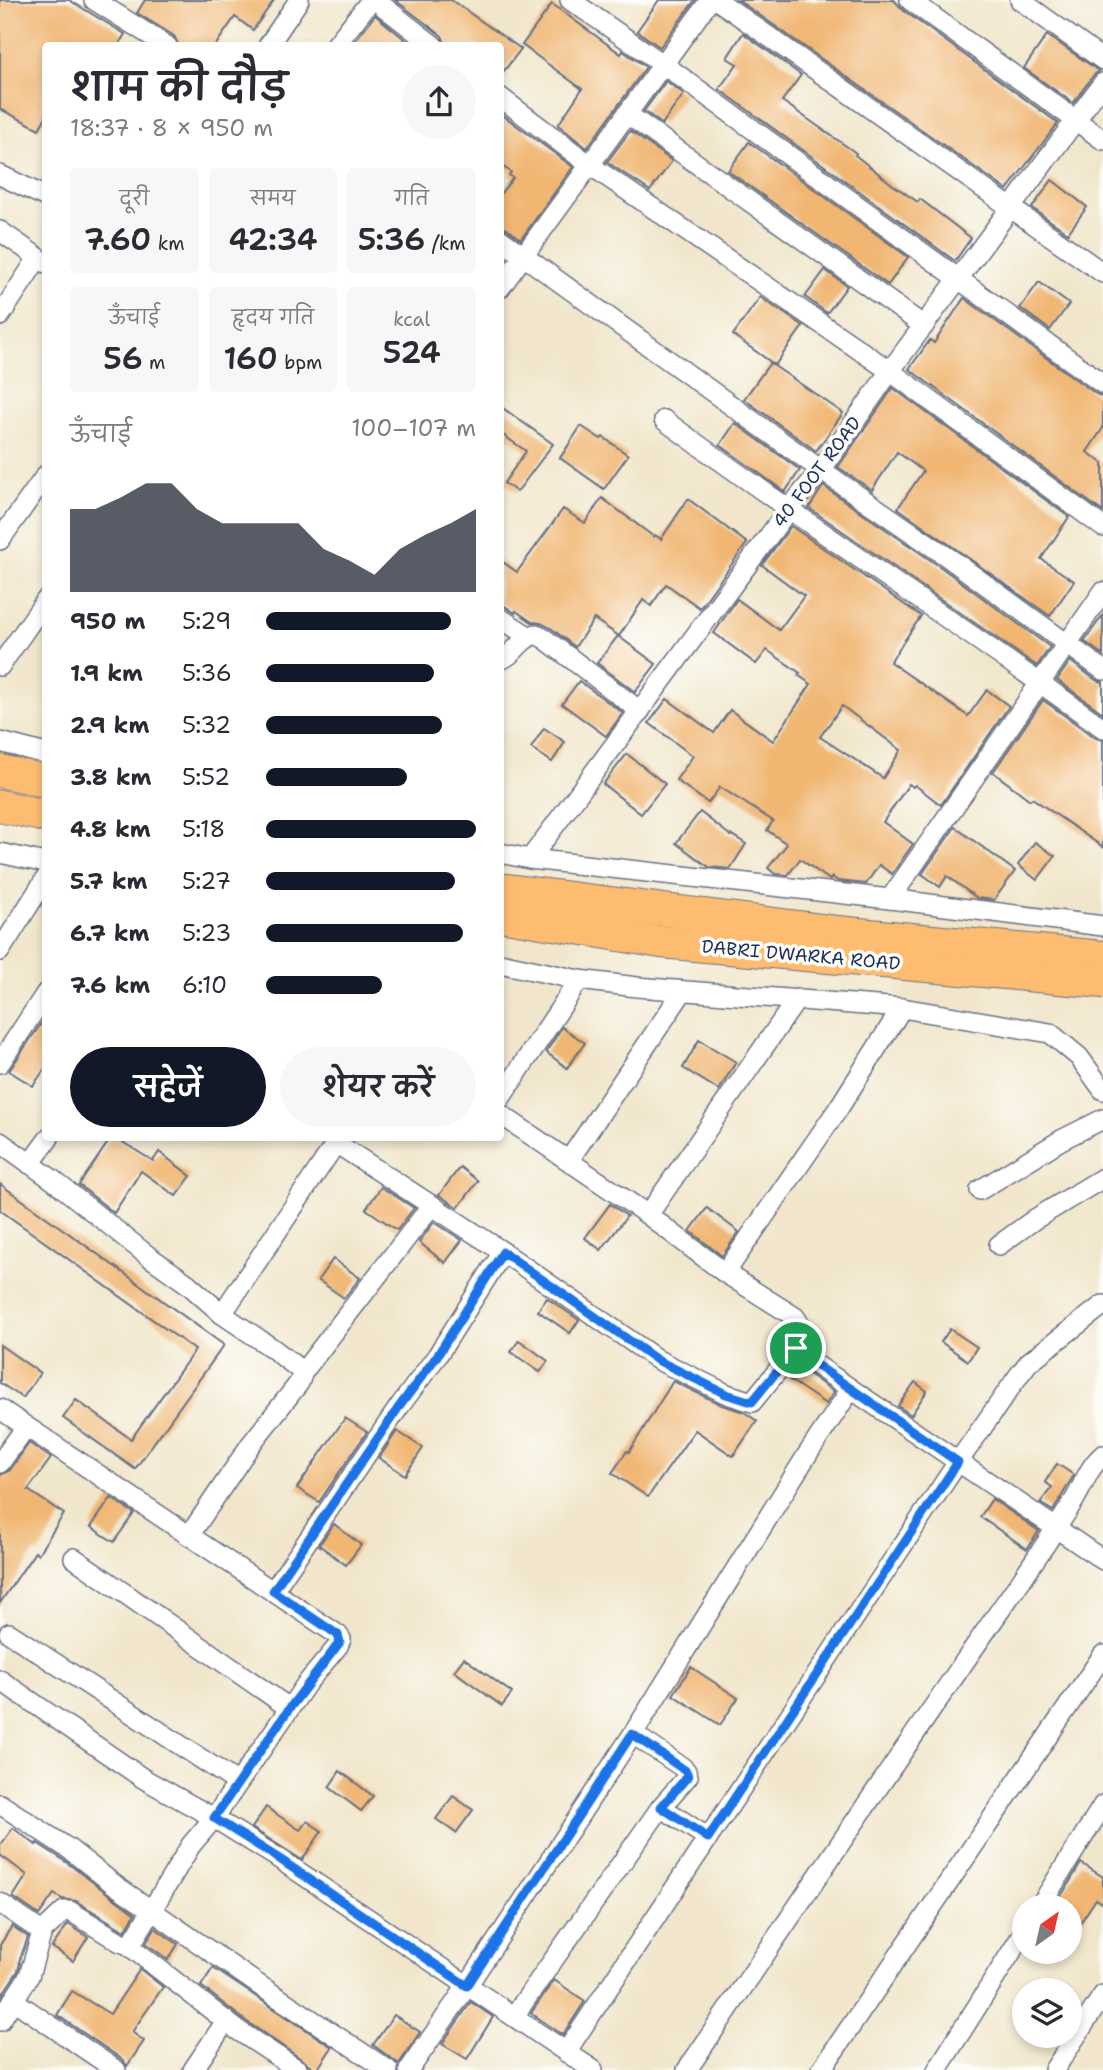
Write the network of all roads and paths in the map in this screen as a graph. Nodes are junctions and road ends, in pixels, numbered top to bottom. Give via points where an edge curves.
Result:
1 (94, 0) edge
2 (299, 0) edge
3 (373, 0) edge
4 (570, 0) edge
5 (710, 0) edge
6 (717, 0) edge
7 (910, 0) edge
8 (1020, 0) edge
9 (161, 42) edge
10 (271, 42) edge
11 (338, 42) edge
12 (429, 42) edge
13 (1103, 60) edge
14 (663, 64) junction
15 (1103, 83) edge
16 (504, 100) edge
17 (627, 114) junction
18 (1076, 121) junction
19 (1103, 140) edge
20 (590, 165) junction
21 (0, 175) edge
22 (42, 195) edge
23 (1012, 207) junction
24 (0, 231) edge
25 (504, 242) edge
26 (524, 256) junction
27 (42, 261) edge
28 (1103, 273) edge
29 (960, 278) junction
30 (504, 283) edge
31 (0, 316) edge
32 (924, 326) junction
33 (890, 371) junction
34 (1103, 384) edge
35 (664, 420) dead end
36 (821, 470) junction
37 (42, 481) edge
38 (789, 510) junction
39 (1103, 527) edge
40 (0, 540) edge
41 (1103, 592) edge
42 (42, 606) edge
43 (504, 621) edge
44 (528, 636) junction
45 (1068, 645) junction
46 (504, 658) edge
47 (0, 666) edge
48 (1103, 670) edge
49 (1041, 684) junction
50 (640, 711) junction
51 (1103, 728) edge
52 (0, 742) edge
53 (42, 757) edge
54 (42, 759) edge
55 (0, 771) edge
56 (0, 806) edge
57 (42, 815) edge
58 (0, 853) edge
59 (504, 854) edge
60 (530, 859) junction
61 (42, 862) edge
62 (42, 884) edge
63 (504, 890) edge
64 (890, 900) junction
65 (504, 916) edge
66 (1103, 926) edge
67 (0, 951) edge
68 (1103, 957) edge
69 (504, 964) edge
70 (579, 980) junction
71 (1103, 982) edge
72 (683, 991) junction
73 (42, 999) edge
74 (797, 999) junction
75 (902, 1008) junction
76 (0, 1063) edge
77 (1103, 1090) edge
78 (504, 1093) edge
79 (504, 1117) edge
80 (1103, 1119) edge
81 (47, 1141) edge
82 (337, 1141) edge
83 (339, 1141) edge
84 (0, 1142) edge
85 (569, 1160) junction
86 (30, 1164) junction
87 (1103, 1178) edge
88 (980, 1190) dead end
89 (432, 1205) junction
90 (648, 1215) junction
91 (999, 1245) dead end
92 (503, 1252) junction
93 (725, 1273) junction
94 (1103, 1306) edge
95 (222, 1314) junction
96 (796, 1348) junction
97 (303, 1372) junction
98 (851, 1389) junction
99 (0, 1409) edge
100 (26, 1427) junction
101 (1103, 1455) edge
102 (958, 1462) junction
103 (0, 1464) edge
104 (1057, 1529) junction
105 (189, 1536) junction
106 (75, 1558) dead end
107 (1103, 1560) edge
108 (273, 1591) junction
109 (9, 1633) dead end
110 (1103, 1655) edge
111 (0, 1680) edge
112 (289, 1709) junction
113 (632, 1734) junction
114 (238, 1783) junction
115 (0, 1804) edge
116 (1103, 1805) edge
117 (661, 1807) junction
118 (214, 1818) junction
119 (708, 1838) junction
120 (1047, 1894) edge
121 (0, 1903) edge
122 (152, 1910) junction
123 (42, 1932) junction
124 (127, 1944) junction
125 (1012, 1951) edge
126 (467, 1986) junction
127 (1103, 1995) edge
128 (13, 2000) junction
129 (514, 2016) junction
130 (0, 2020) edge
131 (226, 2021) junction
132 (566, 2052) junction
133 (116, 2070) edge
134 (193, 2070) edge
135 (298, 2070) edge
136 (388, 2070) edge
137 (409, 2070) edge
138 (593, 2070) edge
139 (687, 2070) edge
140 (821, 2070) edge
141 (937, 2070) edge
142 (1054, 2070) edge

1 - 9 street
2 - 10 street
3 - 11 street
3 - 12 street
4 - 14 street
5 - 14 street
6 - 23 street
7 - 18 street
8 - 13 street
14 - 17 street
14 - 29 street
15 - 18 street, 40 FOOT ROAD
16 - 20 street
17 - 20 street
17 - 32 street
18 - 19 street
18 - 23 street, 40 FOOT ROAD
20 - 26 street
20 - 33 street
21 - 22 street
23 - 28 street
23 - 29 street, 40 FOOT ROAD
24 - 27 street
25 - 26 street
26 - 30 street
26 - 36 street
27 - 31 street
29 - 32 street, 40 FOOT ROAD
29 - 34 street
32 - 33 street, 40 FOOT ROAD
33 - 36 street, 40 FOOT ROAD
33 - 39 street
35 - 38 street
36 - 38 street, 40 FOOT ROAD
36 - 45 street
37 - 40 street
38 - 49 street
38 - 50 street, 40 FOOT ROAD
41 - 45 street
42 - 47 street
43 - 44 street
44 - 46 street
44 - 50 street via 545,639
45 - 48 street
45 - 49 street
49 - 51 street
49 - 64 street
50 - 60 street, 40 FOOT ROAD
52 - 53 street
54 - 55 main road
56 - 57 main road
58 - 61 street
59 - 60 street
60 - 64 street
62 - 67 street
63 - 68 main road, DABRI DWARKA ROAD via 838,932
64 - 66 street
65 - 71 main road, DABRI DWARKA ROAD via 661,942
69 - 70 street
70 - 72 street
70 - 78 street
72 - 74 street
72 - 85 street
73 - 76 street
74 - 75 street
74 - 90 street
75 - 77 street via 1050,1034 1079,1058
75 - 93 street
79 - 85 street
80 - 88 street
81 - 86 street
82 - 95 street
83 - 89 street
84 - 86 street
85 - 90 street
86 - 95 street
87 - 91 street
89 - 92 street
89 - 97 street
90 - 93 street
92 - 96 street via 657,1360 741,1400 752,1402
92 - 108 street via 437,1356
93 - 96 street via 799,1321
94 - 102 street via 1028,1362
95 - 97 street
96 - 98 street
97 - 105 street
98 - 102 street
98 - 113 street
99 - 100 street
100 - 103 street
100 - 105 street
101 - 104 street via 1088,1472
102 - 104 street
102 - 119 street
104 - 107 street
104 - 139 street
105 - 108 street
106 - 112 street
108 - 112 street via 341,1639
109 - 114 street
110 - 140 street
111 - 118 street via 145,1779
112 - 114 street
113 - 117 street via 688,1776
113 - 126 street
114 - 118 street
115 - 122 street
116 - 120 street
117 - 119 street
117 - 129 street
118 - 122 street via 191,1844
118 - 126 street
119 - 132 street
121 - 123 street
122 - 124 street
122 - 136 street
123 - 124 street via 64,1911 70,1911
123 - 128 street via 29,1976
124 - 131 street
125 - 141 street
126 - 129 street
126 - 137 street
127 - 142 street
128 - 130 street
128 - 133 street
129 - 132 street
131 - 134 street
131 - 135 street
132 - 138 street

